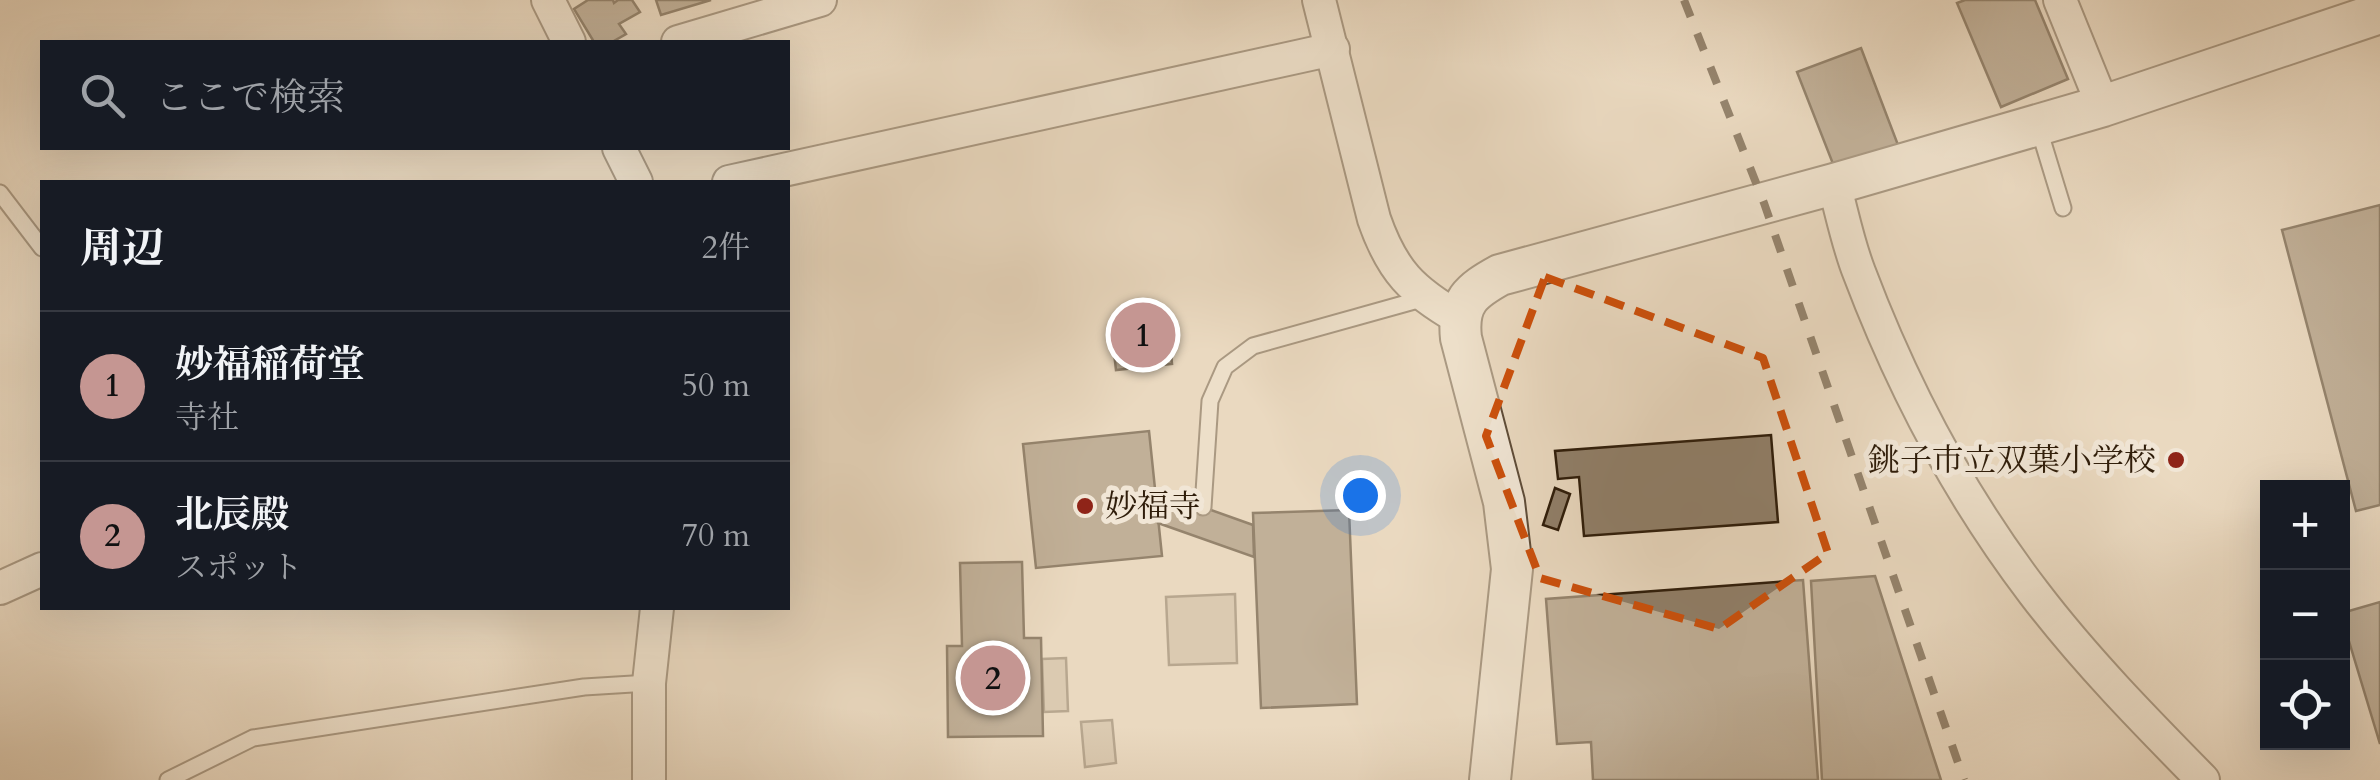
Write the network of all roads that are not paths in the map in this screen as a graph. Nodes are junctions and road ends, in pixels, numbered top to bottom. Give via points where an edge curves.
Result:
1 (548, 0) edge
2 (820, 0) edge
3 (1319, 0) edge
4 (2060, 0) edge
5 (2380, 13) edge
6 (568, 40) edge
7 (685, 40) edge
8 (1333, 49) junction
9 (2103, 106) junction
10 (2038, 125) junction
11 (620, 150) edge
12 (635, 180) edge
13 (738, 180) edge
14 (1834, 184) junction
15 (0, 193) edge
16 (2063, 208) dead end
17 (40, 245) edge
18 (1442, 308) junction
19 (1204, 507) dead end
20 (40, 570) edge
21 (0, 588) edge
22 (657, 610) edge
23 (648, 683) junction
24 (168, 780) edge
25 (649, 780) edge
26 (1490, 780) edge
27 (2203, 780) edge

1 - 6 street
2 - 7 street
3 - 8 street
4 - 9 street
5 - 9 street
8 - 13 street
8 - 18 street via 1384,248 1395,267
9 - 10 street
10 - 14 street
10 - 16 lane
11 - 12 street
14 - 18 street via 1500,275
14 - 27 street via 1858,270 1919,411 1975,507 2034,593 2110,684
15 - 17 lane
18 - 19 lane via 1253,346 1225,367 1210,401
18 - 26 street via 1461,338 1504,502 1512,569
20 - 21 street
22 - 23 street
23 - 24 lane via 253,738
23 - 25 street

